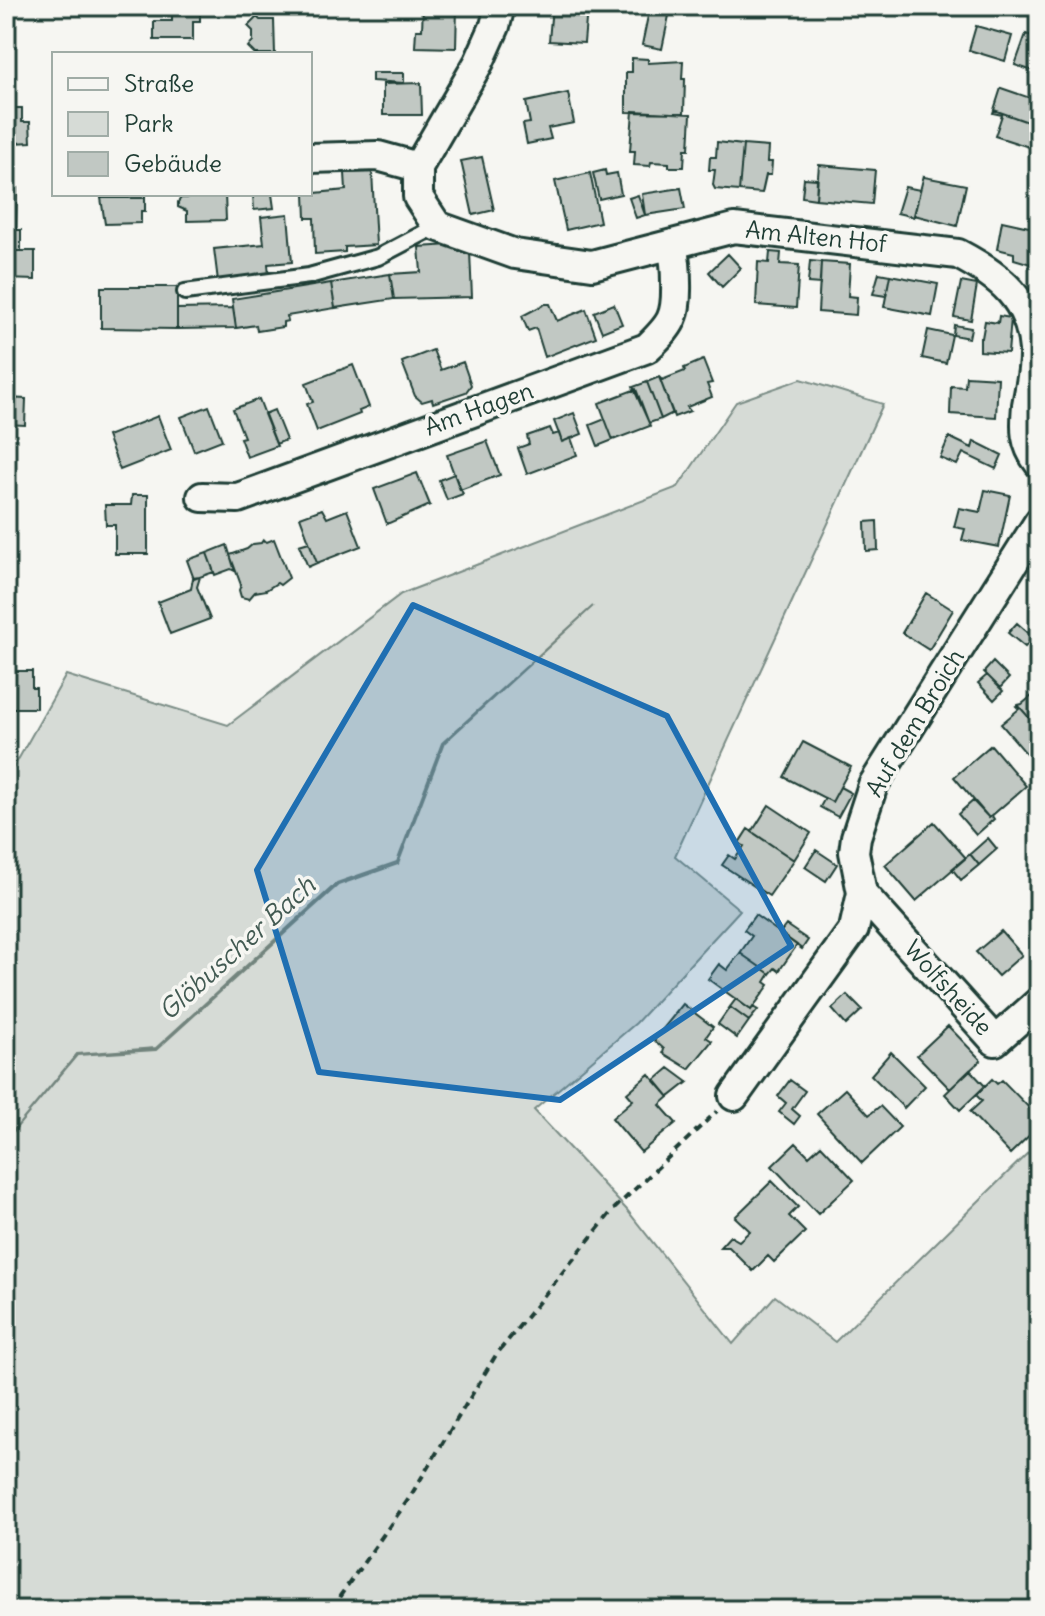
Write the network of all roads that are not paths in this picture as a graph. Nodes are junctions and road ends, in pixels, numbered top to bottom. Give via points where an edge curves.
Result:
1 (500, 6) edge
2 (312, 158) edge
3 (418, 167) junction
4 (437, 226) junction
5 (672, 245) junction
6 (185, 292) dead end
7 (1039, 463) edge
8 (202, 497) dead end
9 (1039, 522) edge
10 (862, 893) junction
11 (1039, 1002) edge
12 (734, 1096) road end

1 - 3 street via 479,62
2 - 3 street via 378,156
3 - 4 street via 418,197
4 - 5 street, Am Alten Hof via 515,254 592,265
4 - 6 lane via 378,257 309,276
5 - 7 street, Am Alten Hof via 734,228 936,250 987,269 1013,292 1027,319 1034,352 1024,433
5 - 8 street, Am Hagen via 677,310 647,348 238,498
9 - 10 street, Auf dem Broich via 873,785 854,852
10 - 11 street, Wolfsheide via 995,1041
10 - 12 street, Auf dem Broich via 854,929

